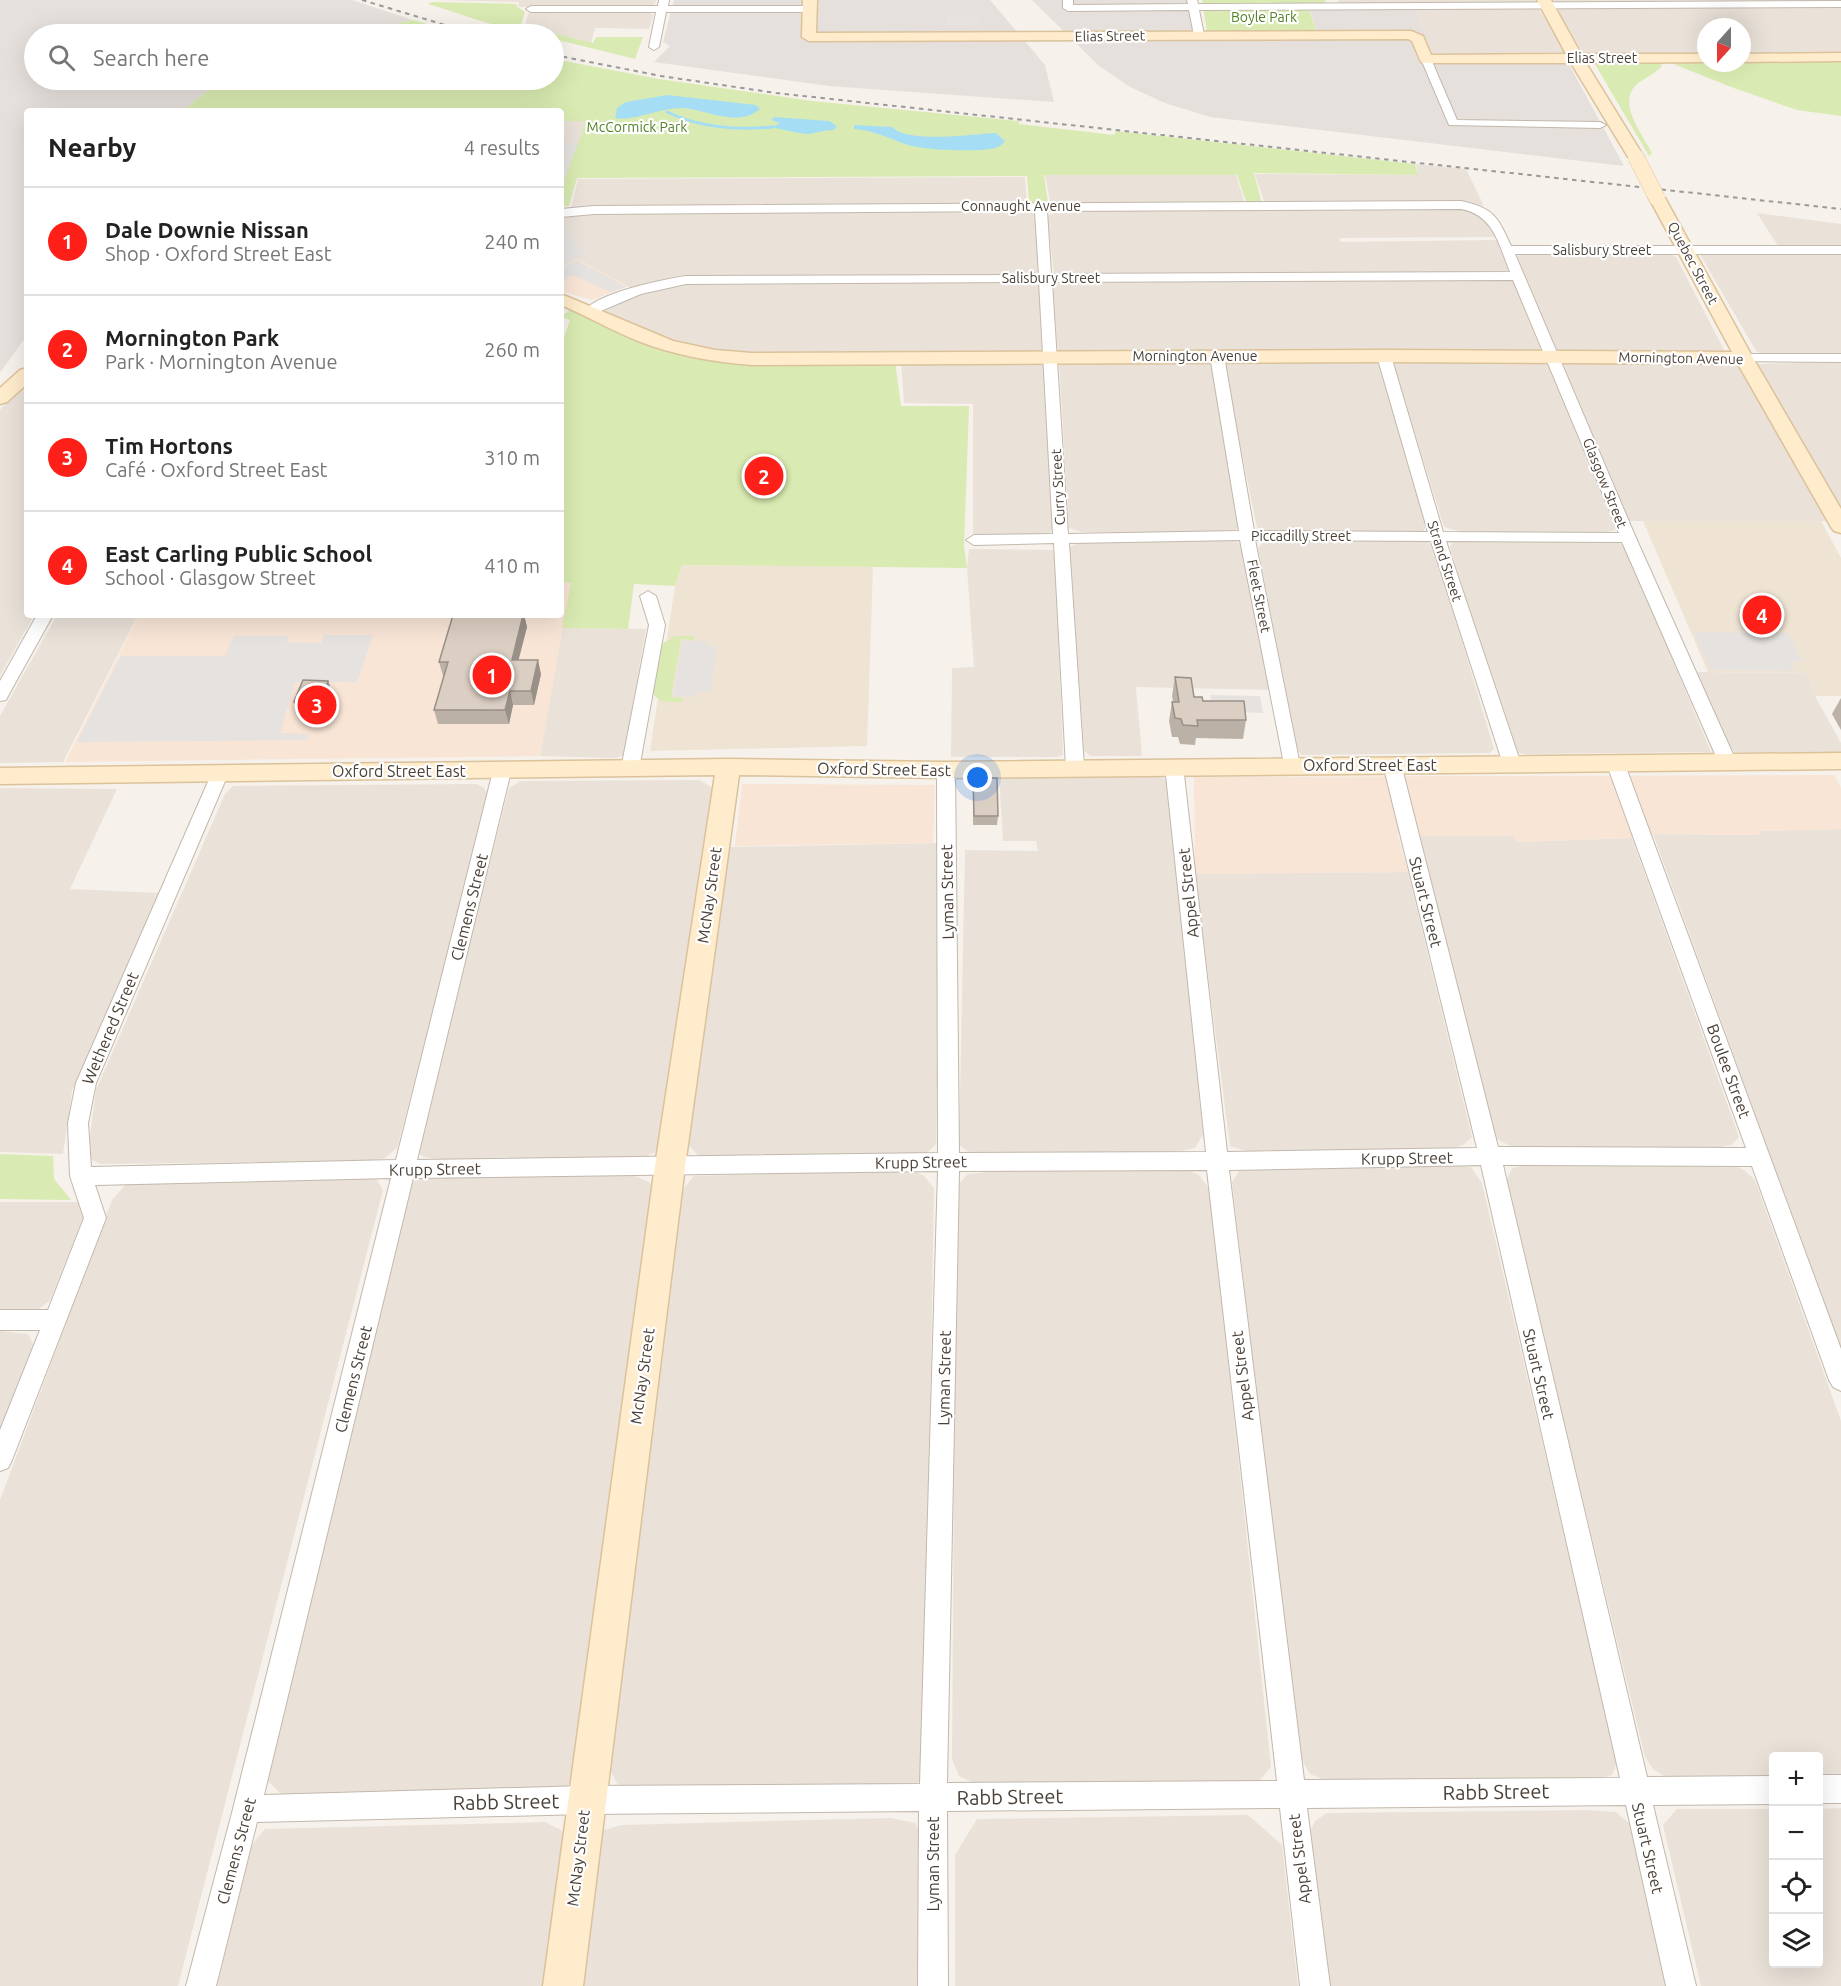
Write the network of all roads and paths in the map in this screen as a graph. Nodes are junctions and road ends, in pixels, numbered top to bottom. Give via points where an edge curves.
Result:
1 (1545, 2) edge
2 (1333, 3) edge
3 (663, 4) edge
4 (809, 4) edge
5 (1068, 4) edge
6 (1192, 4) edge
7 (1841, 4) edge
8 (531, 9) dead end
9 (1199, 34) junction
10 (654, 47) dead end
11 (1841, 57) edge
12 (1576, 58) junction
13 (1697, 58) edge
14 (1751, 58) edge
15 (1426, 59) junction
16 (1600, 126) dead end
17 (1041, 206) junction
18 (1480, 208) joint
19 (564, 213) edge
20 (1507, 250) junction
21 (1685, 250) junction
22 (1841, 250) edge
23 (1517, 276) junction
24 (1046, 278) junction
25 (564, 300) edge
26 (591, 310) junction
27 (1217, 356) junction
28 (1384, 356) junction
29 (1051, 357) junction
30 (1553, 357) junction
31 (1744, 358) junction
32 (1841, 358) edge
33 (24, 378) edge
34 (0, 398) edge
35 (1841, 527) edge
36 (1247, 535) junction
37 (1437, 536) junction
38 (1061, 538) junction
39 (1628, 538) junction
40 (974, 540) dead end
41 (648, 596) dead end
42 (43, 618) edge
43 (0, 696) edge
44 (1727, 761) junction
45 (1615, 762) junction
46 (1841, 762) edge
47 (1512, 764) junction
48 (1291, 765) junction
49 (1392, 765) junction
50 (1174, 766) junction
51 (728, 767) junction
52 (1075, 767) junction
53 (630, 769) junction
54 (946, 770) junction
55 (502, 771) junction
56 (220, 772) junction
57 (0, 776) edge
58 (1490, 1156) junction
59 (1761, 1157) junction
60 (1217, 1161) junction
61 (949, 1162) junction
62 (670, 1166) junction
63 (404, 1169) junction
64 (81, 1176) junction
65 (0, 1320) edge
66 (55, 1320) junction
67 (1841, 1380) edge
68 (0, 1460) edge
69 (1823, 1789) edge
70 (1841, 1789) edge
71 (1769, 1790) edge
72 (1635, 1791) junction
73 (1292, 1794) junction
74 (933, 1797) junction
75 (585, 1800) junction
76 (247, 1809) junction
77 (201, 1986) edge
78 (563, 1986) edge
79 (933, 1986) edge
80 (1315, 1986) edge
81 (1681, 1986) edge

1 - 2 street
1 - 7 street
1 - 12 street, Quebec Street
2 - 6 street
3 - 4 street
3 - 8 street
3 - 10 street
4 - 9 street, Elias Street via 808,37
5 - 6 street
6 - 9 street
9 - 15 street, Elias Street via 1411,35 1419,39
11 - 14 street
12 - 13 street, Elias Street
12 - 15 street, Elias Street
12 - 21 street, Quebec Street, bridge via 1636,157
15 - 16 street via 1453,123
17 - 18 street, Connaught Avenue
17 - 19 street, Connaught Avenue
17 - 24 street, Curry Street
18 - 20 street, Glasgow Street via 1489,213
20 - 21 street, Salisbury Street
20 - 23 street, Glasgow Street
21 - 22 street, Salisbury Street
21 - 31 street, Quebec Street
23 - 24 street, Salisbury Street
23 - 30 street, Glasgow Street
24 - 26 street, Salisbury Street via 686,280 640,288
24 - 29 street, Curry Street
25 - 26 street, Mornington Avenue
26 - 29 street, Mornington Avenue via 654,340 717,357
27 - 28 street, Mornington Avenue
27 - 29 street, Mornington Avenue
27 - 36 street, Fleet Street
28 - 30 street, Mornington Avenue
28 - 37 street, Strand Street
29 - 38 street, Curry Street
30 - 31 street, Mornington Avenue
30 - 39 street, Glasgow Street
31 - 32 street, Mornington Avenue
31 - 35 street, Quebec Street
33 - 34 street
36 - 37 street, Piccadilly Street
36 - 38 street, Piccadilly Street
36 - 48 street, Fleet Street
37 - 39 street, Piccadilly Street
37 - 47 street, Strand Street
38 - 40 street, Piccadilly Street
38 - 52 street, Curry Street
39 - 44 street, Glasgow Street
41 - 53 street via 657,625
42 - 43 street
44 - 45 street, Oxford Street East
44 - 46 street, Oxford Street East
45 - 47 street, Oxford Street East
45 - 59 street, Boulee Street
47 - 49 street, Oxford Street East
48 - 49 street, Oxford Street East
48 - 50 street, Oxford Street East
49 - 58 street, Stuart Street
50 - 52 street, Oxford Street East
50 - 60 street, Appel Street
51 - 53 street, Oxford Street East
51 - 54 street, Oxford Street East
51 - 62 street, McNay Street
52 - 54 street, Oxford Street East
53 - 55 street, Oxford Street East
54 - 61 street, Lyman Street
55 - 56 street, Oxford Street East
55 - 63 street, Clemens Street
56 - 57 street, Oxford Street East
56 - 64 street, Wethered Street via 86,1083 78,1123
58 - 59 street, Krupp Street
58 - 60 street, Krupp Street
58 - 72 street, Stuart Street
59 - 67 street, Boulee Street
60 - 61 street, Krupp Street
60 - 73 street, Appel Street
61 - 62 street, Krupp Street
61 - 74 street, Lyman Street
62 - 63 street, Krupp Street
62 - 75 street, McNay Street
63 - 64 street, Krupp Street
63 - 76 street, Clemens Street
64 - 66 street, Wethered Street via 95,1218
65 - 66 street
66 - 68 street, Wethered Street
69 - 70 street
71 - 72 street, Rabb Street
72 - 73 street, Rabb Street
72 - 81 street, Stuart Street
73 - 74 street, Rabb Street
73 - 80 street, Appel Street
74 - 75 street, Rabb Street
74 - 79 street, Lyman Street
75 - 76 street, Rabb Street
75 - 78 street, McNay Street
76 - 77 street, Clemens Street

